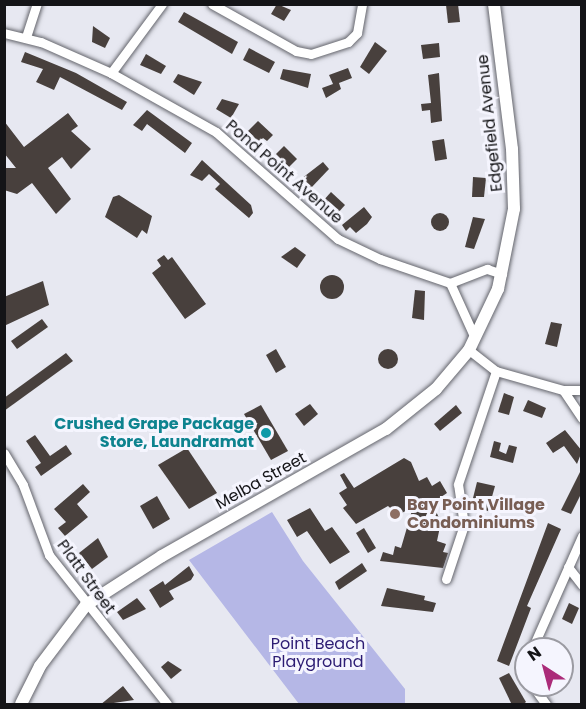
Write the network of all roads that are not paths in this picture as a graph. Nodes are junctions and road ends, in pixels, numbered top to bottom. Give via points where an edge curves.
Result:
1 (37, 4) edge
2 (162, 4) edge
3 (212, 4) edge
4 (362, 4) edge
5 (494, 4) edge
6 (4, 33) edge
7 (26, 37) junction
8 (111, 73) junction
9 (502, 274) junction
10 (450, 283) junction
11 (476, 338) junction
12 (469, 350) junction
13 (496, 371) junction
14 (563, 390) junction
15 (582, 390) edge
16 (582, 418) edge
17 (4, 453) edge
18 (582, 536) edge
19 (568, 567) junction
20 (446, 579) dead end
21 (582, 585) edge
22 (86, 605) junction
23 (537, 637) edge
24 (21, 705) edge
25 (167, 705) edge

1 - 7 street
2 - 8 street
3 - 4 street via 296,51 311,54 348,42 357,33
5 - 9 main road, Edgefield Avenue via 514,186
6 - 7 street, Pond Point Avenue
7 - 8 street, Pond Point Avenue
8 - 10 street, Pond Point Avenue via 228,141 338,239 380,259
9 - 10 street via 487,269
9 - 11 main road, Melba Street
10 - 11 street
11 - 12 main road, Melba Street
12 - 13 street
12 - 22 main road, Melba Street via 436,388 386,429 162,556
13 - 14 street
13 - 20 street via 458,484 464,525
14 - 15 street
14 - 16 street
17 - 22 street, Platt Street via 23,485 49,555
18 - 19 street
19 - 21 street
19 - 23 street
22 - 24 main road, Melba Street via 40,666
22 - 25 street, Platt Street

